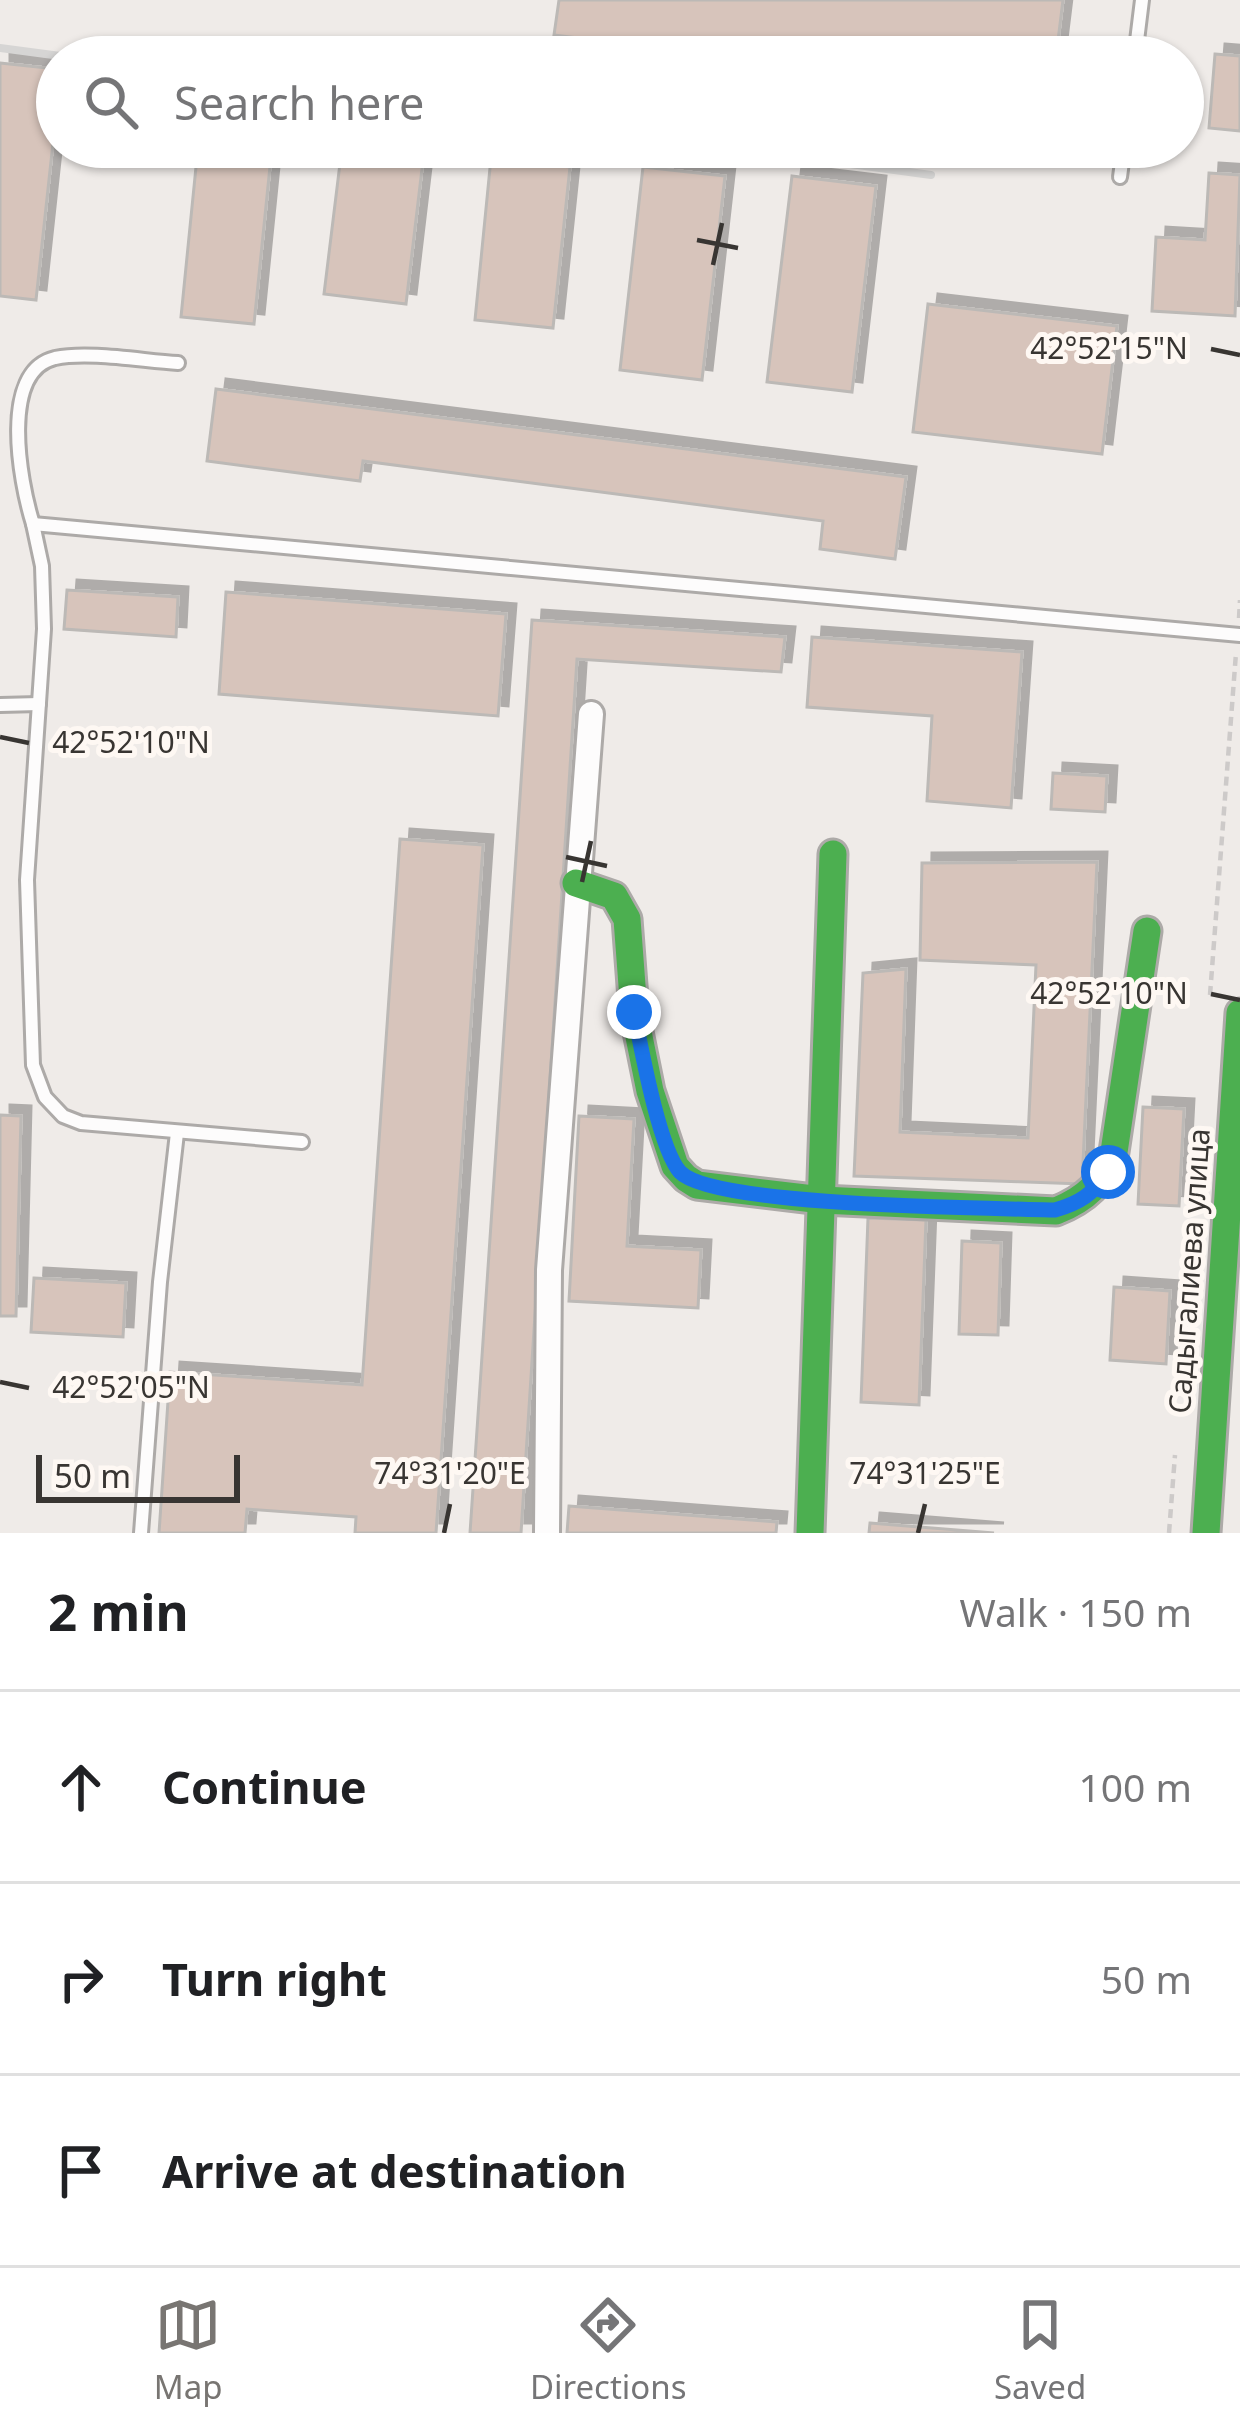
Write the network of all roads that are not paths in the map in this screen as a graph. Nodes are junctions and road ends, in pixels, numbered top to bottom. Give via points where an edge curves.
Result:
1 (1142, 0) edge
2 (1138, 36) edge
3 (1121, 168) edge
4 (1120, 177) dead end
5 (178, 363) dead end
6 (33, 524) junction
7 (1240, 635) edge
8 (39, 704) junction
9 (0, 705) edge
10 (591, 714) dead end
11 (833, 854) dead end
12 (577, 883) junction
13 (1147, 931) dead end
14 (1240, 1013) edge
15 (1239, 1028) edge
16 (177, 1133) junction
17 (302, 1142) dead end
18 (822, 1200) junction
19 (1228, 1387) edge
20 (141, 1533) edge
21 (547, 1533) edge
22 (810, 1533) edge
23 (1206, 1533) edge

1 - 2 lane
3 - 4 lane
5 - 6 lane via 58,357 22,376 12,438
6 - 7 lane
6 - 8 lane via 42,566
8 - 9 lane
8 - 16 lane via 27,880 33,1065 63,1116
10 - 12 street
11 - 18 street
12 - 18 street via 614,896 627,919 634,1012 675,1166 697,1184
12 - 21 street via 549,1270
13 - 18 street via 1114,1152 1095,1191 1055,1210
14 - 15 street, Садыгалиева улица
15 - 19 street, Садыгалиева улица
16 - 17 lane
16 - 20 lane
18 - 22 street
19 - 23 street, Садыгалиева улица

